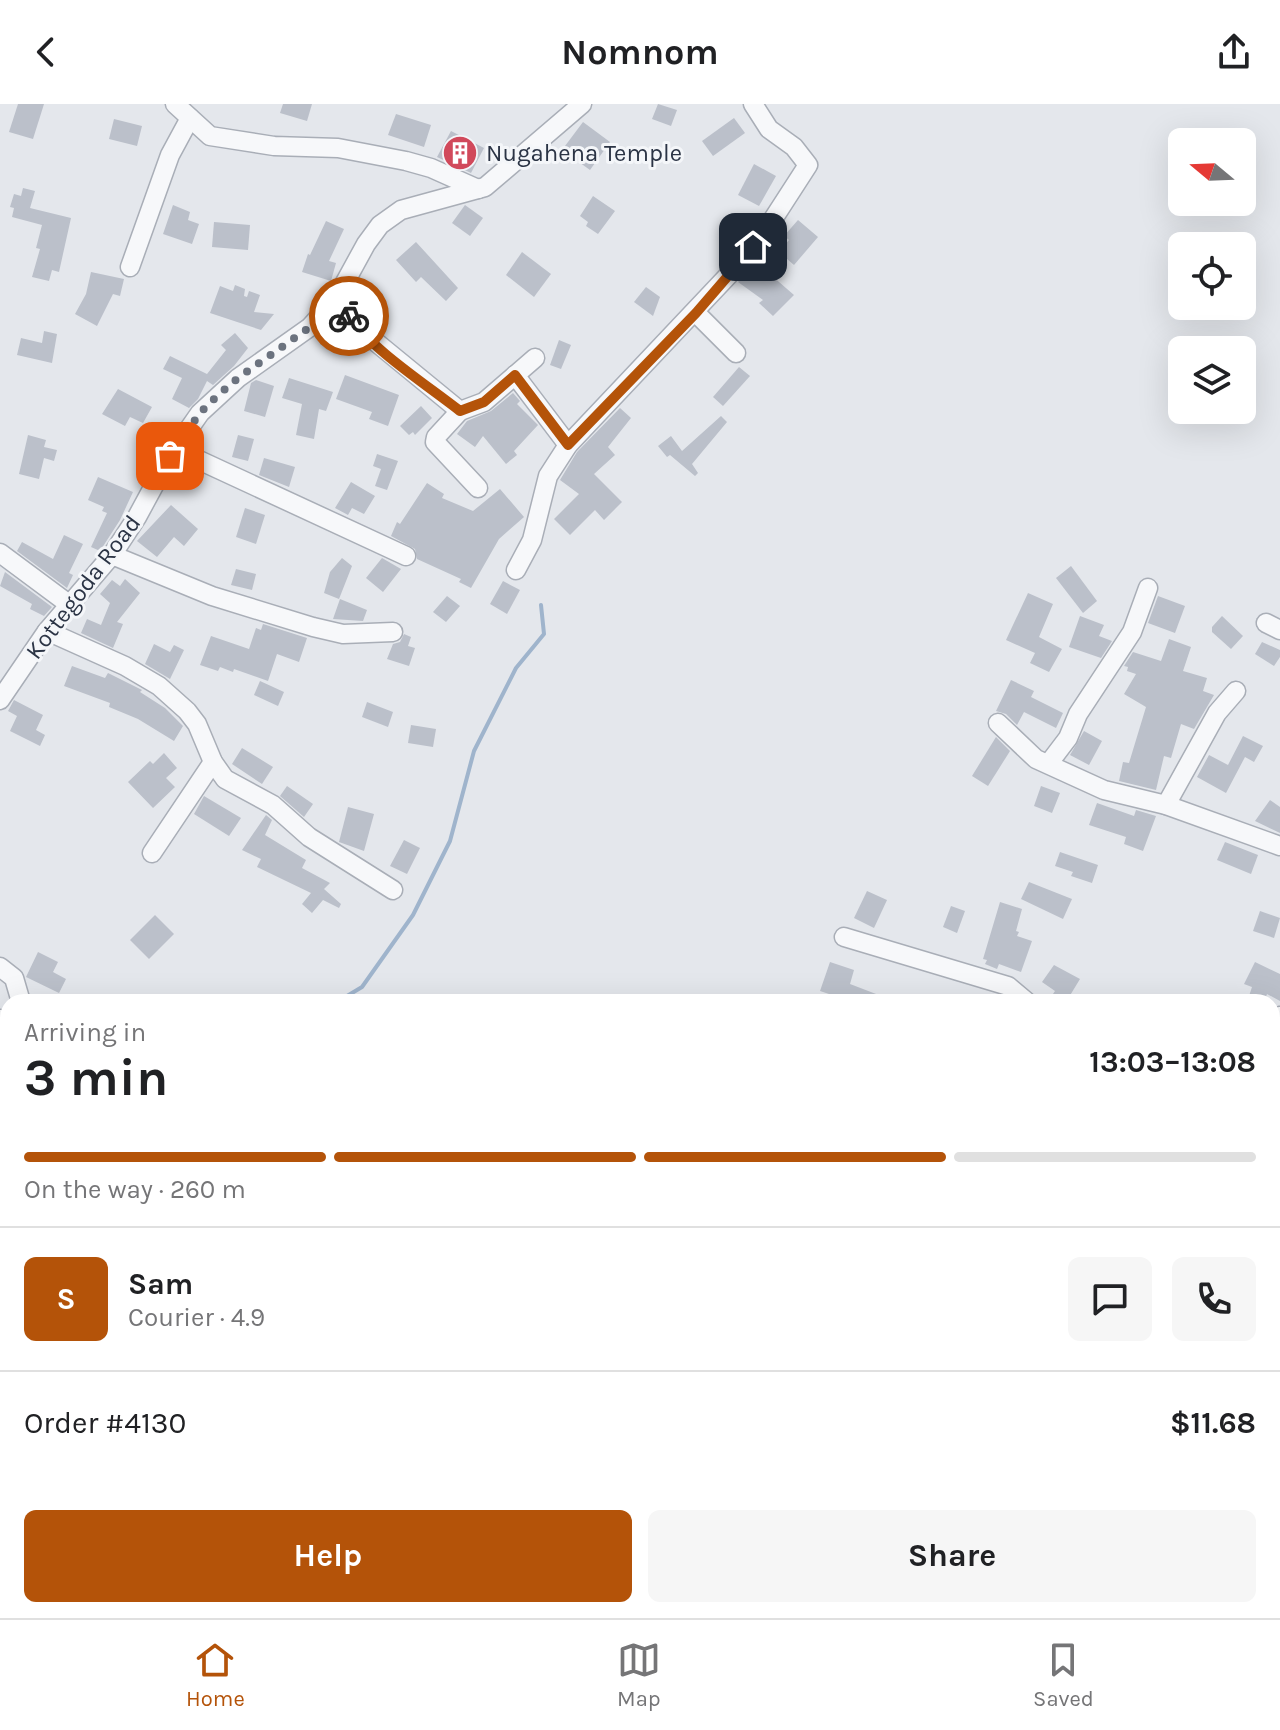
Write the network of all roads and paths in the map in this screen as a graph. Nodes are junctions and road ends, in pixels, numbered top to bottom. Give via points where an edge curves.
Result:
1 (175, 104) edge
2 (582, 104) edge
3 (753, 104) edge
4 (190, 118) junction
5 (478, 189) junction
6 (130, 267) dead end
7 (337, 297) junction
8 (696, 313) junction
9 (736, 353) dead end
10 (535, 358) dead end
11 (515, 375) junction
12 (460, 411) junction
13 (568, 445) junction
14 (175, 449) junction
15 (478, 488) dead end
16 (0, 553) edge
17 (112, 555) junction
18 (406, 556) dead end
19 (516, 570) dead end
20 (1148, 588) dead end
21 (70, 605) junction
22 (47, 631) junction
23 (393, 632) dead end
24 (1236, 691) dead end
25 (0, 700) edge
26 (998, 723) dead end
27 (213, 762) junction
28 (1049, 763) junction
29 (1166, 805) junction
30 (1280, 846) edge
31 (152, 853) dead end
32 (393, 890) dead end
33 (844, 937) dead end
34 (0, 967) edge
35 (19, 994) edge
36 (1018, 994) edge

1 - 4 street
2 - 5 street, Kottegoda Road
3 - 8 street via 769,129 808,165 766,230
4 - 5 street via 210,136 338,148 406,161
4 - 6 street via 170,155
5 - 7 street, Kottegoda Road via 401,210 380,225
7 - 12 street via 355,325
7 - 14 street, Kottegoda Road via 310,327 225,388
8 - 9 street
8 - 13 street
10 - 11 street
11 - 12 street via 484,402
11 - 13 street
12 - 15 street via 435,442
13 - 19 street via 548,476 532,540
14 - 17 street, Kottegoda Road
14 - 18 street
16 - 21 street
17 - 21 street, Kottegoda Road
17 - 23 street via 212,596 313,627 343,634
20 - 28 street via 1132,632
21 - 22 street, Kottegoda Road
22 - 25 street, Kottegoda Road
22 - 27 street via 159,686 197,724
24 - 29 street via 1217,713
26 - 28 street via 1036,759
27 - 31 street
27 - 32 street via 225,779 273,805 309,837
28 - 29 street via 1104,790
29 - 30 street
33 - 36 street via 1008,986
34 - 35 street via 14,978

